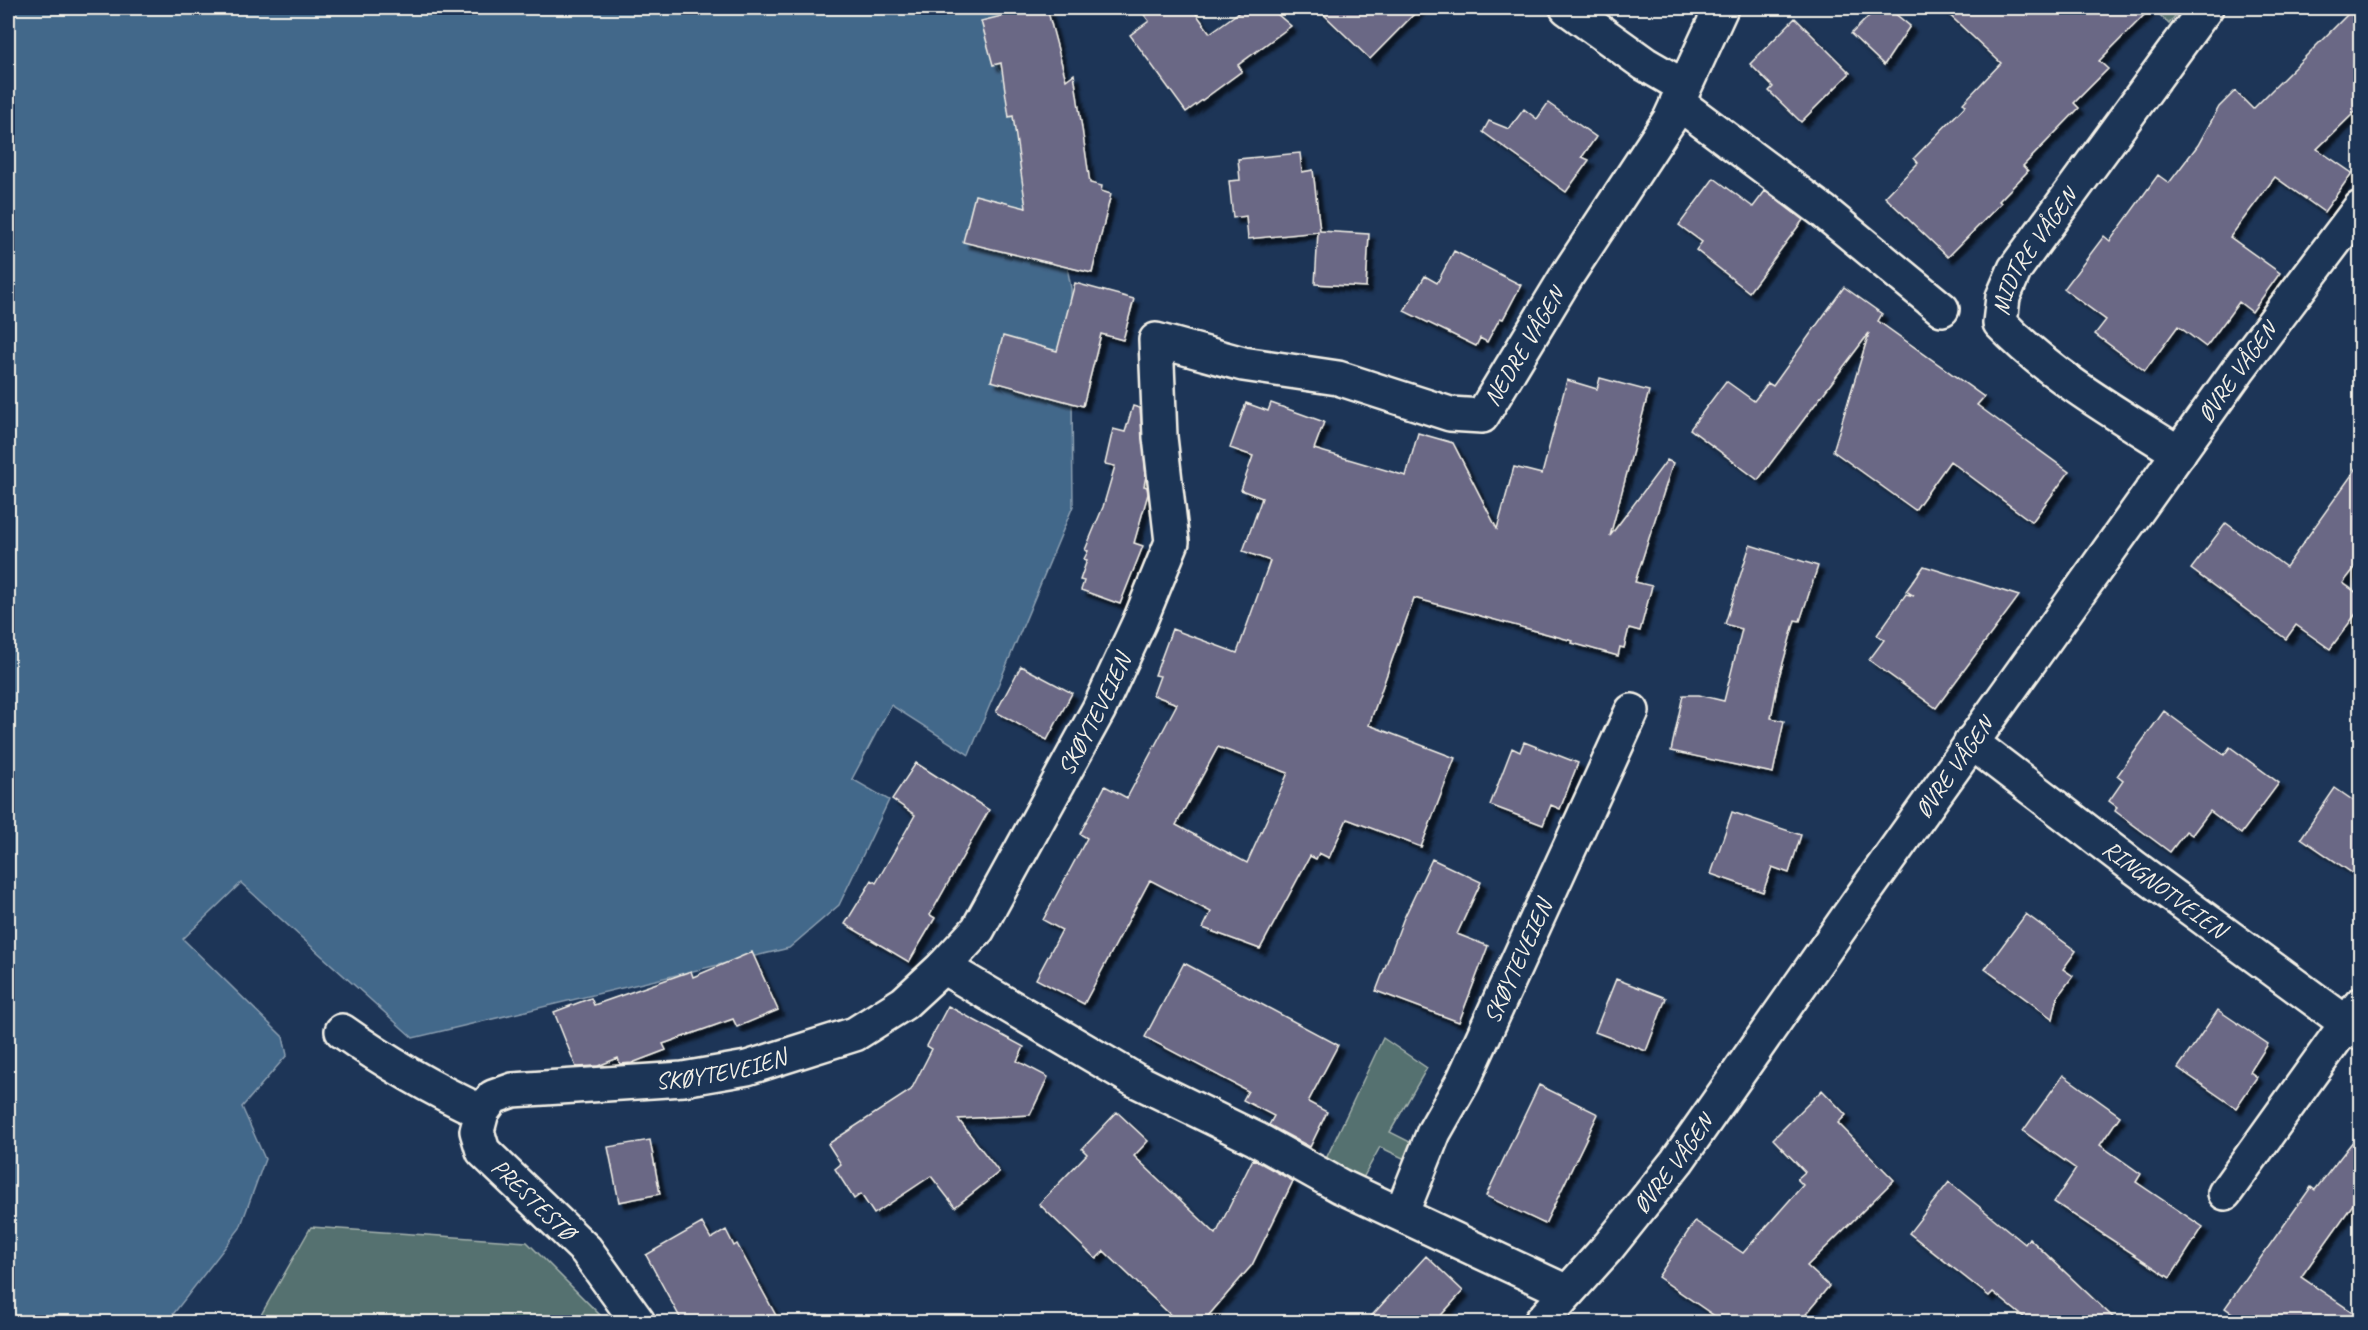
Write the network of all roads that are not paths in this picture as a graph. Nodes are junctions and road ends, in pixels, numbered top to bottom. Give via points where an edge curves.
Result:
1 (1567, 8) edge
2 (1721, 8) edge
3 (2206, 8) edge
4 (1680, 94) junction
5 (2361, 208) edge
6 (1942, 309) dead end
7 (1243, 364) joint
8 (2178, 453) junction
9 (1632, 711) dead end
10 (1971, 742) junction
11 (943, 967) junction
12 (2356, 1021) edge
13 (342, 1030) dead end
14 (482, 1112) junction
15 (2225, 1193) dead end
16 (1402, 1212) junction
17 (1568, 1292) junction
18 (638, 1323) edge
19 (1541, 1323) edge

1 - 4 street
2 - 4 street, NEDRE VÅGEN
3 - 8 street, MIDTRE VÅGEN via 2015,269 2003,297 2000,323 2030,353 2080,390
4 - 6 street
4 - 7 street, NEDRE VÅGEN via 1670,119 1568,274 1482,416 1450,414 1338,378
5 - 8 street, ØVRE VÅGEN
7 - 11 street, SKØYTEVEIEN via 1156,340 1160,437 1172,542 1099,709 978,928
8 - 10 street, ØVRE VÅGEN
9 - 16 street, SKØYTEVEIEN via 1477,1049 1434,1132
10 - 12 street, RINGNOTVEIEN
10 - 17 street, ØVRE VÅGEN via 1677,1161
11 - 14 street, SKØYTEVEIEN via 904,1003 855,1034 834,1042 747,1068 683,1079 513,1090 493,1097
11 - 16 street via 1135,1080 1256,1139 1340,1186
12 - 15 street
13 - 14 street via 392,1066
14 - 18 street, PRESTESTØ via 477,1131 483,1151 586,1250
16 - 17 street via 1486,1256
17 - 19 street, ØVRE VÅGEN

